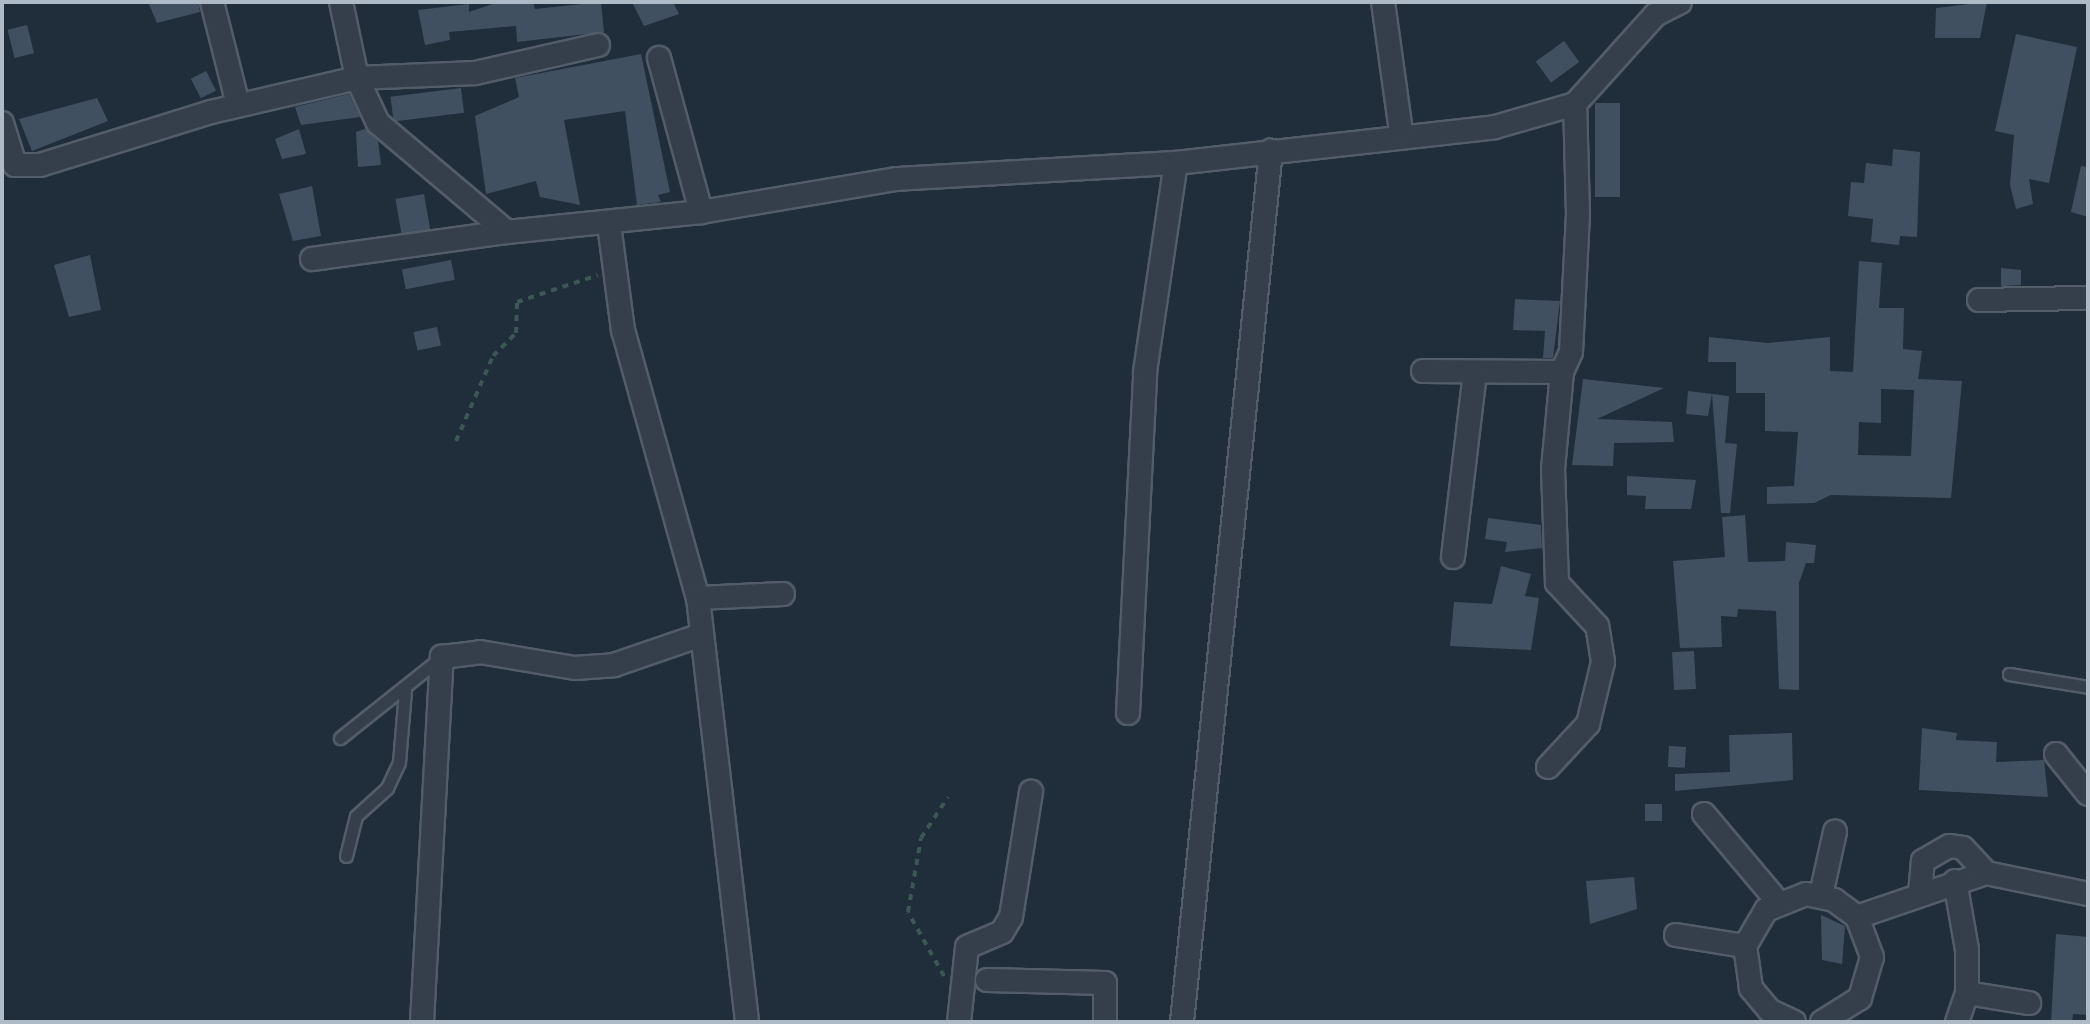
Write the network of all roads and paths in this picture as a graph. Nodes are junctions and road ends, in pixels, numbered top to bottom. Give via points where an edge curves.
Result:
1 (212, 2) edge
2 (341, 2) edge
3 (1383, 2) edge
4 (1680, 2) edge
5 (598, 45) dead end
6 (659, 58) dead end
7 (357, 78) junction
8 (1575, 104) junction
9 (238, 105) junction
10 (2, 123) edge
11 (1401, 132) junction
12 (1271, 151) junction
13 (1176, 163) junction
14 (701, 212) junction
15 (609, 224) junction
16 (507, 232) junction
17 (312, 259) dead end
18 (613, 271) junction
19 (2088, 298) edge
20 (1979, 300) dead end
21 (1423, 371) dead end
22 (1562, 372) junction
23 (1475, 373) junction
24 (456, 441) dead end
25 (1453, 557) dead end
26 (783, 594) dead end
27 (698, 598) junction
28 (701, 635) junction
29 (442, 657) junction
30 (2009, 674) dead end
31 (2088, 687) edge
32 (405, 690) junction
33 (1128, 713) dead end
34 (340, 738) dead end
35 (2056, 754) dead end
36 (1548, 767) dead end
37 (1031, 792) dead end
38 (2088, 794) edge
39 (948, 797) dead end
40 (1704, 814) dead end
41 (1835, 832) dead end
42 (346, 856) dead end
43 (1986, 873) junction
44 (1955, 881) junction
45 (1920, 894) junction
46 (2088, 894) edge
47 (1821, 895) junction
48 (1778, 902) junction
49 (1857, 917) junction
50 (1676, 935) dead end
51 (1745, 946) junction
52 (987, 980) dead end
53 (1967, 993) junction
54 (2029, 1003) dead end
55 (961, 1012) edge
56 (1770, 1016) edge
57 (745, 1021) edge
58 (422, 1022) edge
59 (1105, 1022) edge
60 (1182, 1022) edge
61 (1794, 1022) edge
62 (1822, 1022) edge
63 (1957, 1022) edge

1 - 9 street
2 - 7 street
3 - 11 street
4 - 8 street via 1655,15
5 - 7 street via 475,73
6 - 14 street
7 - 9 street
7 - 16 street via 378,123 397,143
8 - 11 street via 1495,127
8 - 22 street via 1578,215 1571,352
9 - 10 street via 29,166 6,154
11 - 12 street
12 - 13 street
12 - 60 street
13 - 14 street via 896,179
13 - 33 street via 1145,372
14 - 15 street
15 - 16 street
15 - 18 street
16 - 17 street
18 - 24 path via 517,302 516,333 493,356
18 - 27 street
19 - 20 street
21 - 23 street
22 - 23 street
22 - 36 street via 1553,469 1557,583 1597,626 1603,662 1588,724
23 - 25 street
26 - 27 street
27 - 28 street
28 - 29 street via 614,665 575,668 480,652
28 - 57 street
29 - 32 lane
29 - 58 street
30 - 31 lane
32 - 34 lane
32 - 42 lane via 399,762 387,788 356,816
35 - 38 street
37 - 55 street via 1011,917 1002,932 967,947
39 - 55 path via 921,838 908,912
40 - 48 street
41 - 47 street
43 - 44 street
43 - 45 street via 1963,848 1949,846 1923,861
43 - 46 street
44 - 45 street
44 - 53 street
45 - 49 street
47 - 48 street
47 - 49 street
48 - 51 street via 1756,920
49 - 62 street via 1870,943 1867,985 1850,1008
50 - 51 street
51 - 56 street via 1746,975
52 - 59 street via 1105,983
53 - 54 street
53 - 63 street
56 - 61 street

